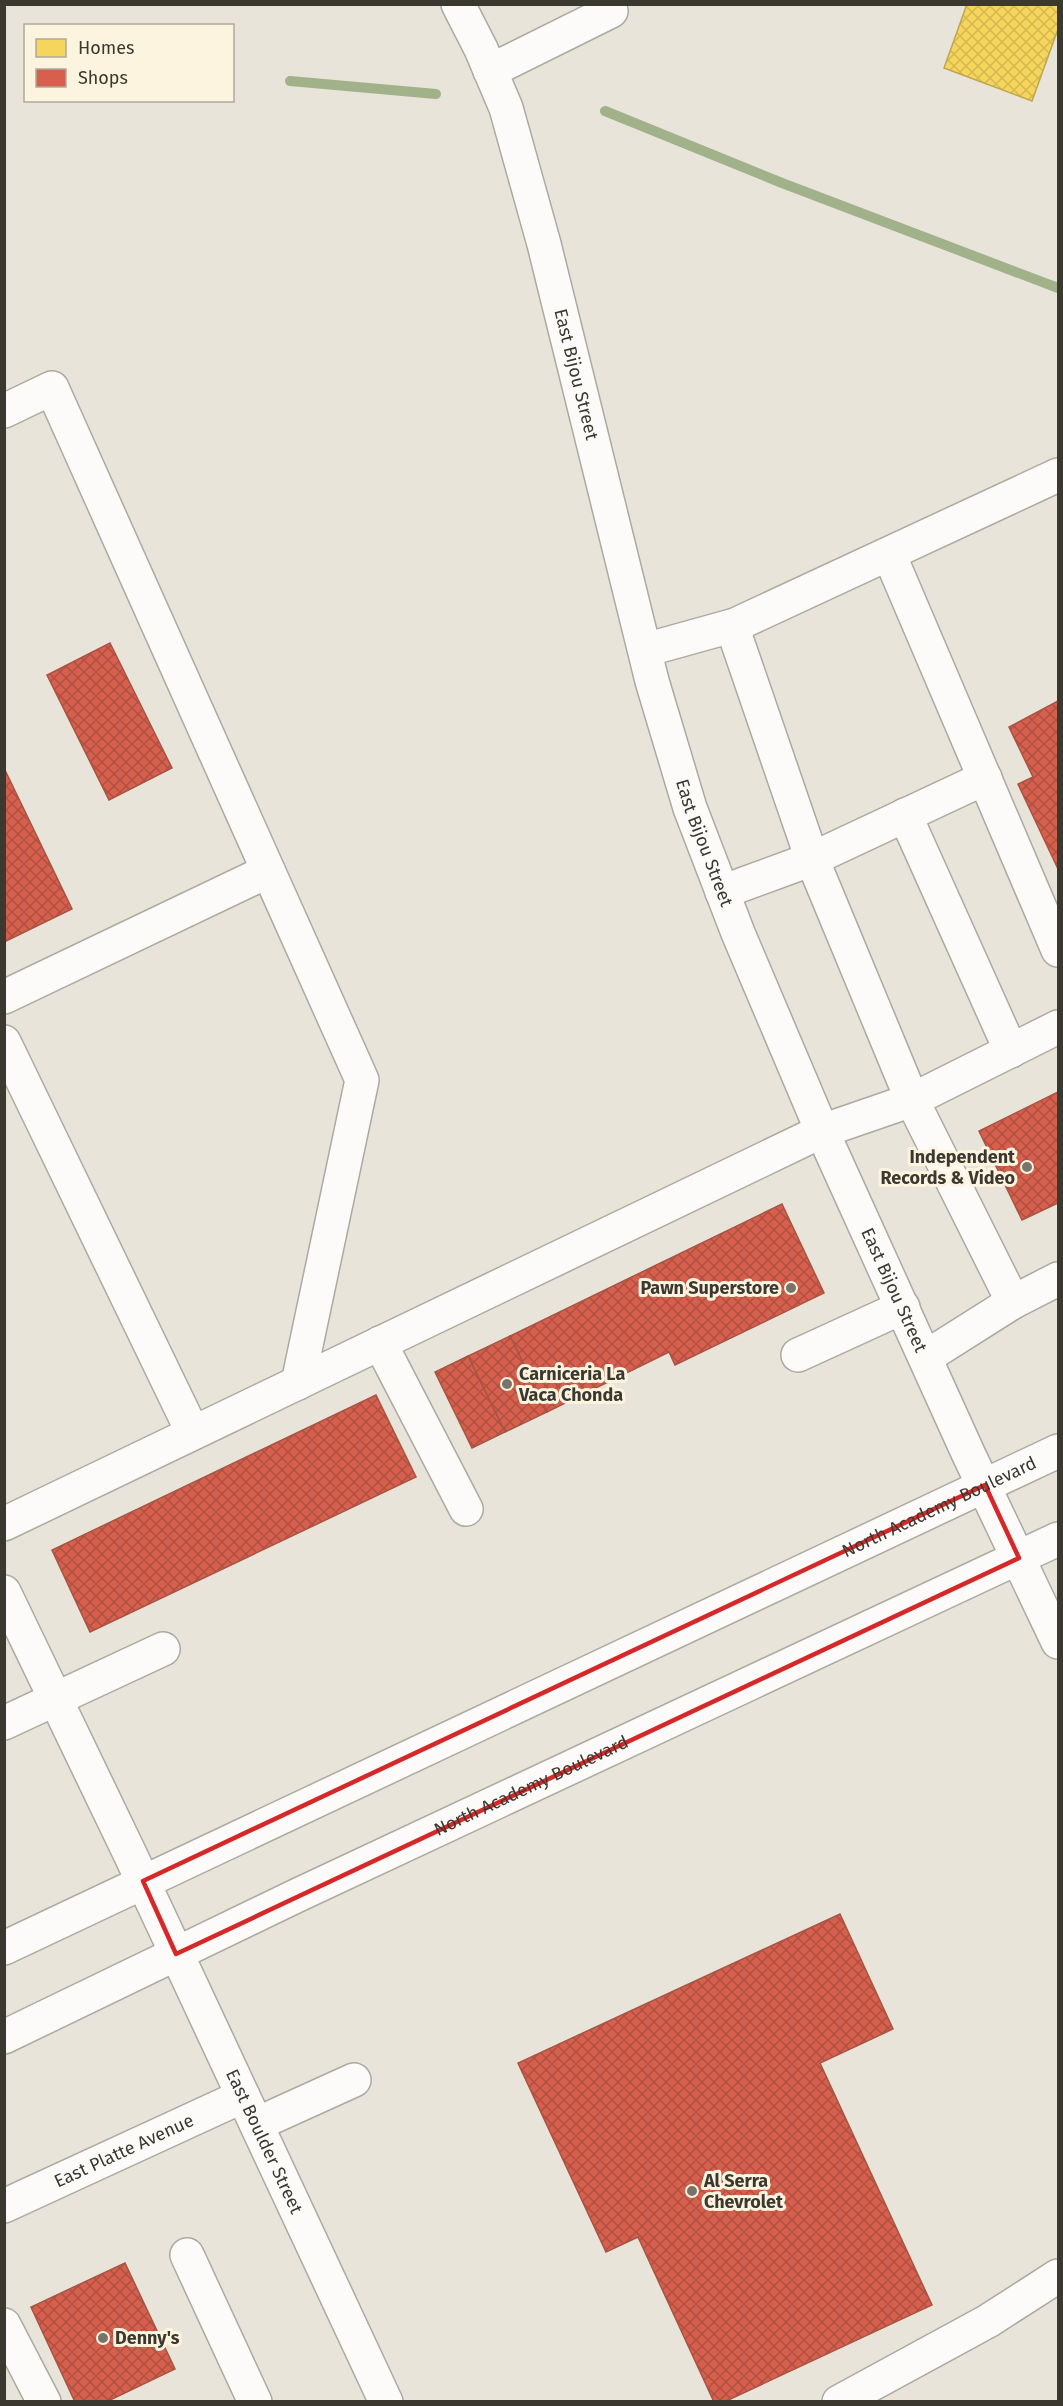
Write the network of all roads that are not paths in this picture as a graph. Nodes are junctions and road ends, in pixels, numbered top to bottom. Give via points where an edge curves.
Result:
1 (458, 4) edge
2 (611, 11) dead end
3 (490, 71) junction
4 (4, 411) edge
5 (1059, 475) edge
6 (889, 554) junction
7 (732, 626) junction
8 (645, 650) junction
9 (985, 778) junction
10 (905, 815) junction
11 (812, 859) junction
12 (268, 871) junction
13 (722, 892) junction
14 (1059, 950) edge
15 (4, 997) edge
16 (1059, 1027) edge
17 (4, 1042) edge
18 (1011, 1051) junction
19 (912, 1100) junction
20 (822, 1131) junction
21 (1059, 1279) edge
22 (1013, 1302) junction
23 (903, 1306) junction
24 (381, 1343) junction
25 (798, 1355) dead end
26 (926, 1357) junction
27 (298, 1383) junction
28 (193, 1433) junction
29 (1059, 1451) edge
30 (985, 1485) junction
31 (466, 1509) dead end
32 (4, 1524) edge
33 (1059, 1539) edge
34 (1019, 1558) junction
35 (4, 1592) edge
36 (1059, 1642) edge
37 (163, 1649) dead end
38 (56, 1698) junction
39 (4, 1723) edge
40 (143, 1881) junction
41 (4, 1948) edge
42 (176, 1954) junction
43 (4, 2037) edge
44 (354, 2080) dead end
45 (250, 2110) junction
46 (4, 2206) edge
47 (187, 2254) dead end
48 (1059, 2276) edge
49 (9, 2345) edge
50 (44, 2402) edge
51 (255, 2402) edge
52 (386, 2402) edge
53 (839, 2402) edge

1 - 3 main road, East Bijou Street
2 - 3 main road
3 - 8 main road, East Bijou Street via 506,108 544,244
4 - 12 main road via 52,388
5 - 6 main road
6 - 7 main road
6 - 9 main road
7 - 8 main road
7 - 11 main road
8 - 13 main road, East Bijou Street via 690,808
9 - 10 main road
9 - 14 main road
10 - 11 main road
10 - 18 main road
11 - 13 main road
11 - 19 main road
12 - 15 main road
12 - 27 main road via 362,1080
13 - 20 main road, East Bijou Street
16 - 18 main road
17 - 28 main road
18 - 19 main road
19 - 20 main road
19 - 22 main road
20 - 23 main road, East Bijou Street
20 - 24 main road
21 - 22 main road
22 - 26 main road
23 - 25 main road
23 - 26 main road, East Bijou Street
24 - 27 main road
24 - 31 main road
26 - 30 main road, East Bijou Street
27 - 28 main road
28 - 32 main road
29 - 30 main road, North Academy Boulevard
30 - 34 main road, East Bijou Street
30 - 40 main road, North Academy Boulevard
33 - 34 main road, North Academy Boulevard
34 - 36 main road, East Bijou Street
34 - 42 main road, North Academy Boulevard
35 - 38 main road, East Boulder Street
37 - 38 main road
38 - 39 main road
38 - 40 main road, East Boulder Street
40 - 41 main road, North Academy Boulevard
40 - 42 main road, East Boulder Street
42 - 43 main road, North Academy Boulevard
42 - 45 main road, East Boulder Street
44 - 45 main road, East Platte Avenue
45 - 46 main road, East Platte Avenue
45 - 52 main road, East Boulder Street
47 - 51 main road
48 - 53 main road via 988,2321
49 - 50 main road

